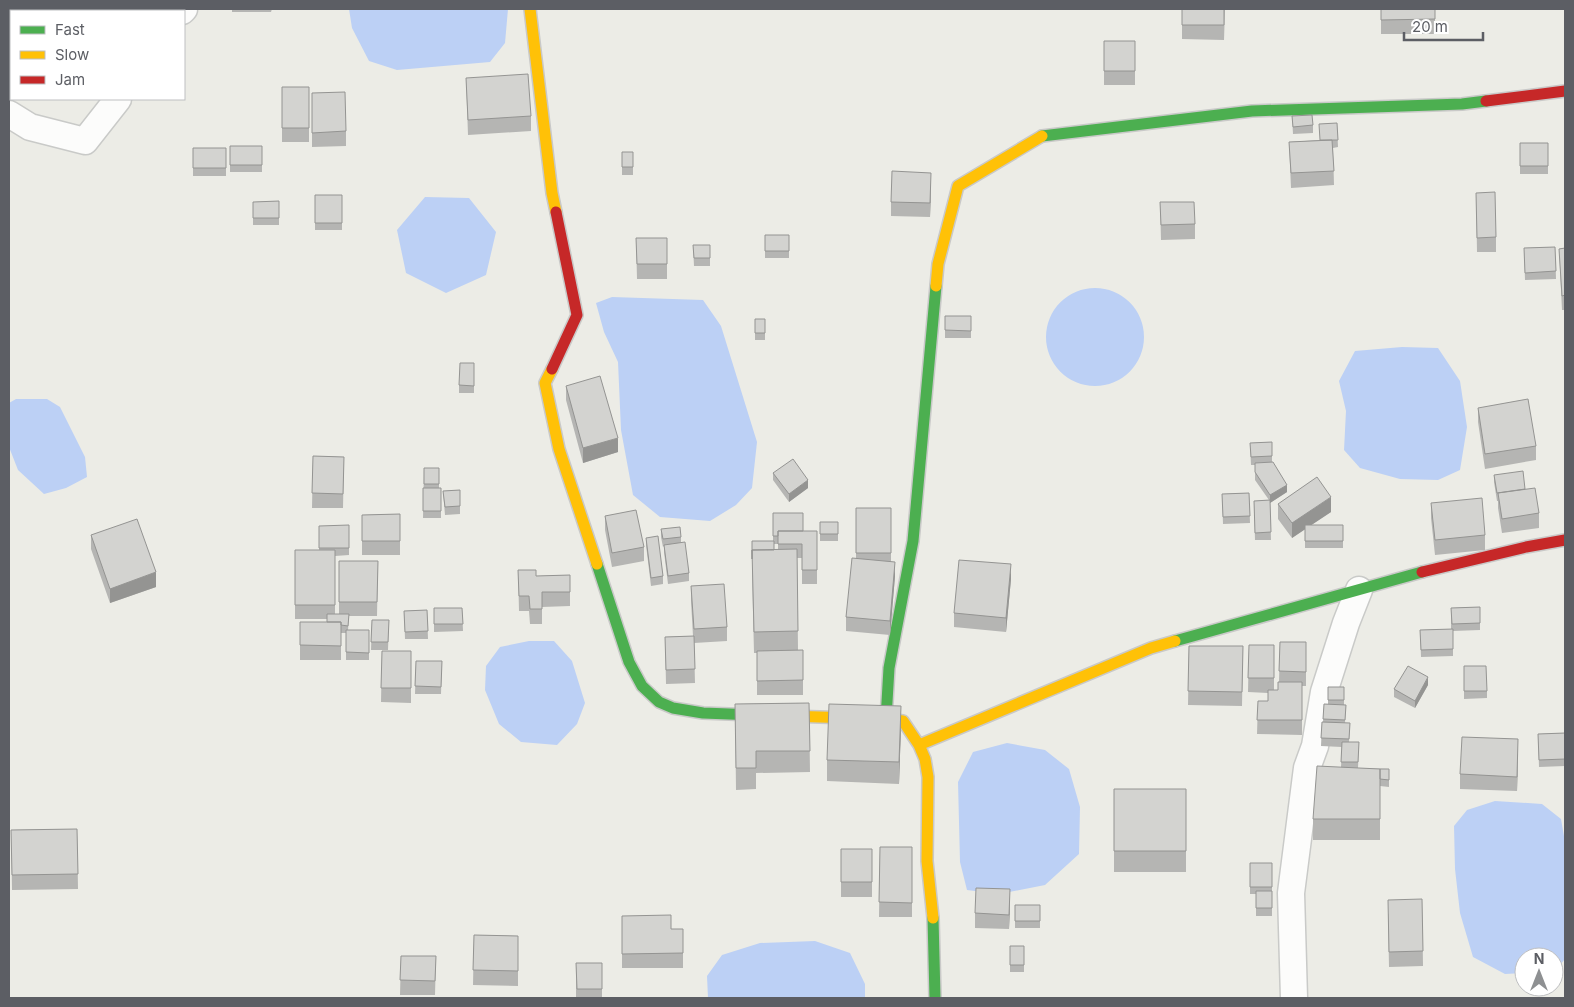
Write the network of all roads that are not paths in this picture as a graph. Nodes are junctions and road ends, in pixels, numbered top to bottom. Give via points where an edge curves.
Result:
1 (530, 9) edge
2 (1565, 91) edge
3 (117, 100) edge
4 (9, 114) edge
5 (1565, 540) edge
6 (1359, 590) junction
7 (886, 719) junction
8 (919, 745) junction
9 (935, 998) edge
10 (1294, 998) edge

1 - 7 street via 552,193 577,316 545,383 560,449 629,662 642,686 659,702 673,708 703,713
2 - 7 street via 1462,104 1252,110 1041,136 958,186 938,264 913,540 889,668
3 - 4 street via 85,141 30,127
5 - 6 street via 1500,553
6 - 8 street via 1151,648
6 - 10 street via 1324,692 1315,746 1307,768 1292,893
7 - 8 street via 903,721
8 - 9 street via 928,776 927,861 934,923

